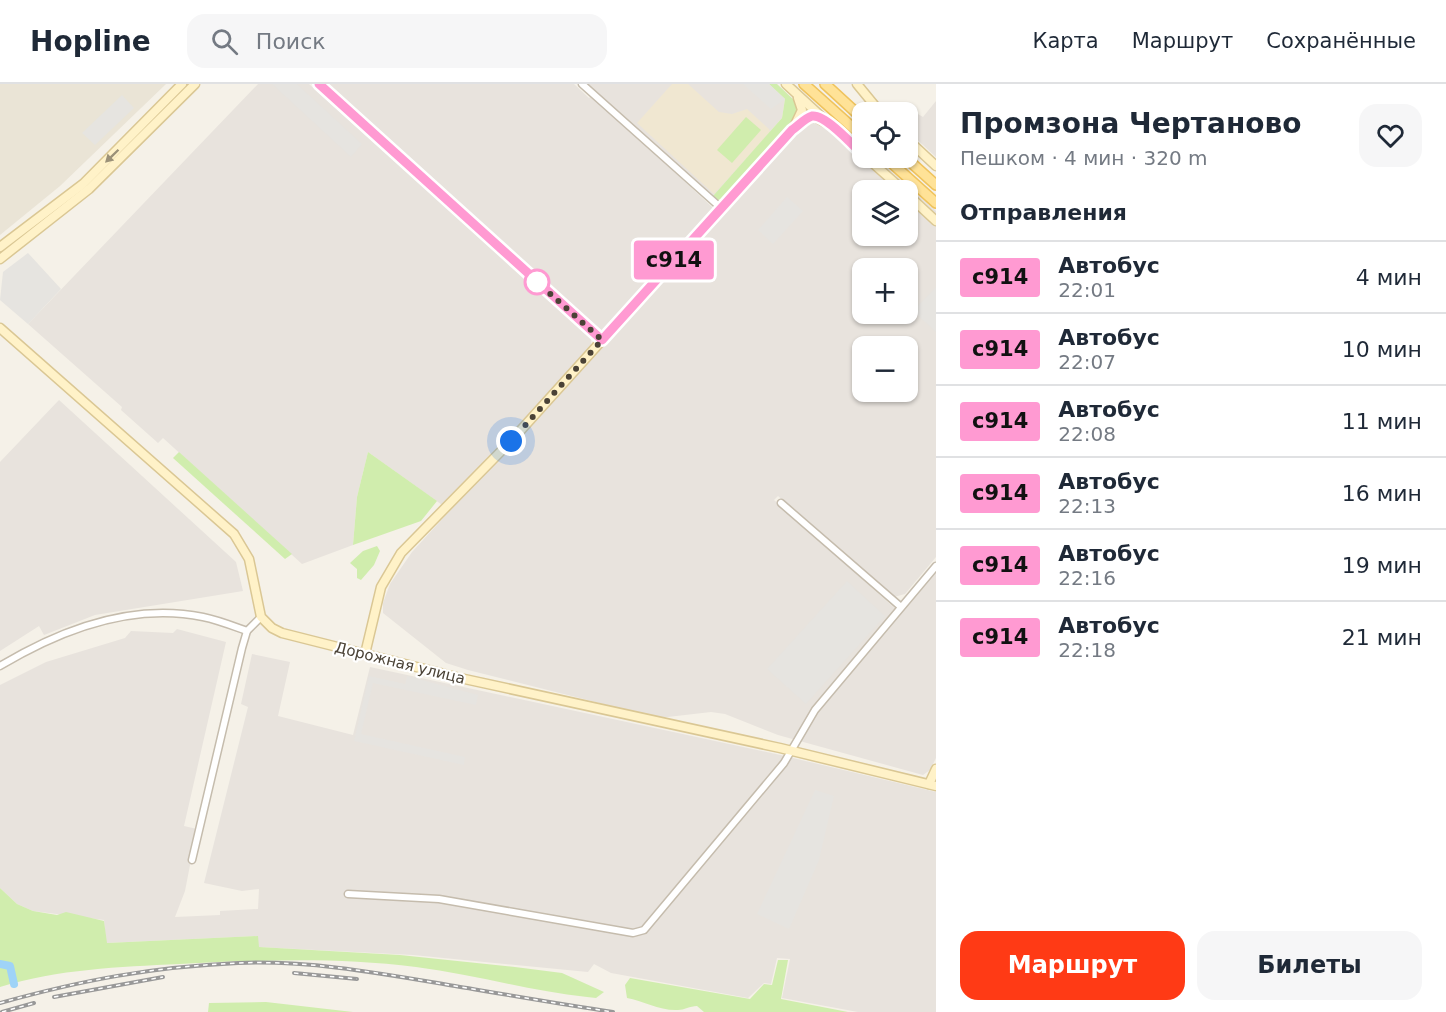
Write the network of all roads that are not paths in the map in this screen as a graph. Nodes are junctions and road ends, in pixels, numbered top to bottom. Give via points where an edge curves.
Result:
1 (182, 84) edge
2 (195, 84) edge
3 (320, 84) edge
4 (582, 84) edge
5 (804, 84) edge
6 (825, 84) edge
7 (857, 84) edge
8 (788, 86) edge
9 (872, 102) edge
10 (852, 109) edge
11 (830, 124) junction
12 (852, 127) edge
13 (792, 130) junction
14 (852, 145) edge
15 (918, 149) edge
16 (936, 166) edge
17 (878, 168) edge
18 (897, 168) edge
19 (917, 168) edge
20 (892, 180) edge
21 (936, 185) edge
22 (936, 203) edge
23 (918, 204) edge
24 (721, 208) junction
25 (936, 221) edge
26 (0, 247) edge
27 (0, 259) edge
28 (0, 328) edge
29 (602, 340) junction
30 (781, 503) dead end
31 (936, 566) edge
32 (901, 607) junction
33 (261, 616) junction
34 (247, 631) junction
35 (365, 654) junction
36 (0, 666) edge
37 (793, 751) junction
38 (936, 769) edge
39 (932, 785) edge
40 (192, 860) dead end
41 (348, 894) dead end

1 -> 26 main road via 83,184
2 - 27 main road via 89,189
3 - 29 street
4 - 24 street
5 - 12 main road
6 - 10 main road
7 - 9 main road
8 - 11 main road
8 - 13 main road via 802,107
11 - 13 main road via 813,116
11 - 14 main road
13 - 24 main road
15 - 16 main road
17 - 20 main road
18 - 22 main road
19 - 21 main road
23 - 25 main road
24 - 29 main road
28 - 33 main road via 234,534 249,559
29 - 35 main road via 395,561 381,587
30 - 32 street
31 - 32 street
32 - 37 street via 815,710
33 - 34 street
33 - 35 main road, Дорожная улица via 282,633
34 - 36 street via 202,617 111,617 40,642
34 - 40 street
35 - 37 main road, Дорожная улица
37 - 39 main road, Дорожная улица
37 - 41 street via 644,930 633,933 439,899
38 - 39 main road

